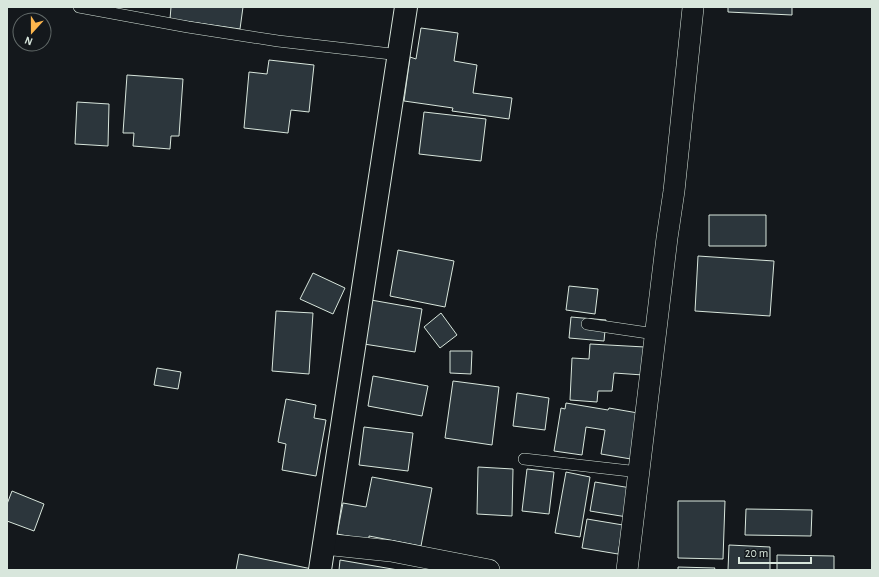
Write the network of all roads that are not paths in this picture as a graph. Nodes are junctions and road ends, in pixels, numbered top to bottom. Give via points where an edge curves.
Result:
1 (79, 7) edge
2 (406, 7) edge
3 (693, 8) edge
4 (400, 55) junction
5 (587, 324) dead end
6 (655, 334) junction
7 (524, 459) dead end
8 (639, 472) junction
9 (324, 544) junction
10 (320, 570) edge
11 (489, 570) edge
12 (627, 570) edge

1 - 4 lane via 278,42
2 - 4 street
3 - 6 street via 674,191
4 - 9 street
5 - 6 lane
6 - 8 street
7 - 8 lane
8 - 12 street
9 - 10 street
9 - 11 street via 391,551

